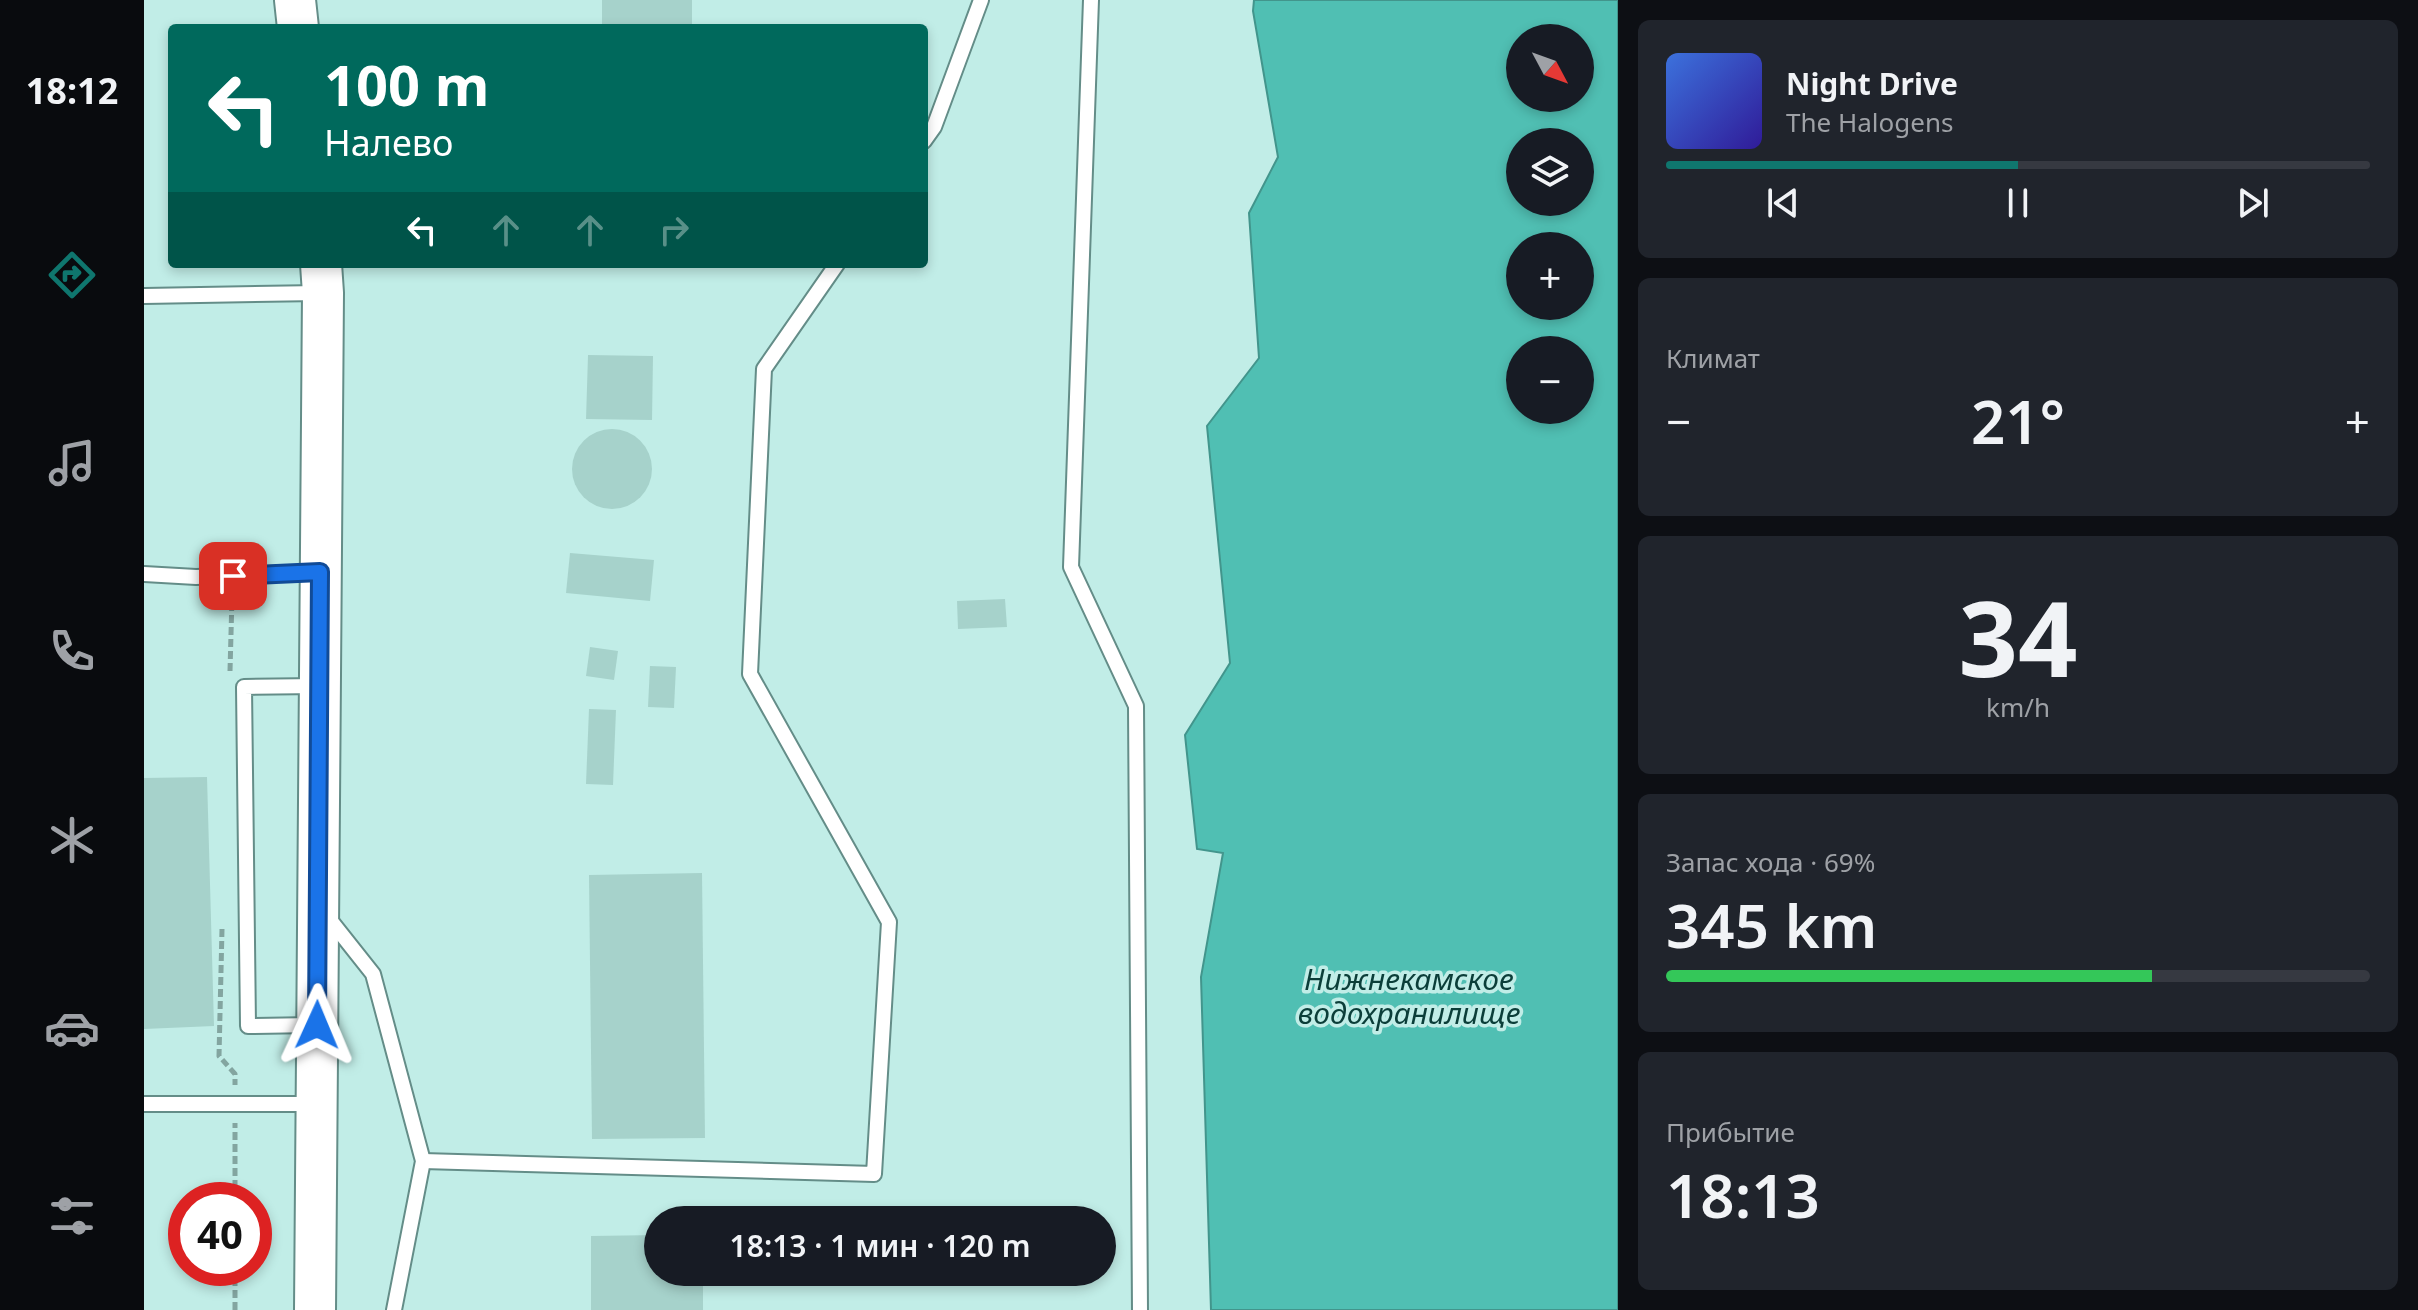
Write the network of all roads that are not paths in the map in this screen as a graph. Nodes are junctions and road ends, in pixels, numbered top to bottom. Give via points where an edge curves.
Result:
1 (295, 0) edge
2 (981, 0) edge
3 (1091, 0) edge
4 (298, 24) edge
5 (928, 135) edge
6 (834, 268) edge
7 (322, 278) edge
8 (144, 296) edge
9 (320, 572) junction
10 (144, 574) edge
11 (319, 686) junction
12 (318, 905) junction
13 (317, 1025) junction
14 (144, 1104) edge
15 (317, 1104) junction
16 (423, 1161) junction
17 (315, 1310) edge
18 (394, 1310) edge
19 (1140, 1310) edge

1 - 4 street
2 - 5 lane
3 - 19 lane via 1071,567 1136,706
6 - 16 lane via 764,369 750,674 889,922 874,1174
7 - 8 lane
7 - 9 street
9 - 10 lane
9 - 11 street
11 - 12 street
11 - 13 lane via 244,687 248,1026
12 - 13 street
12 - 16 lane via 373,974
13 - 15 street
14 - 15 lane
15 - 17 street
16 - 18 lane

